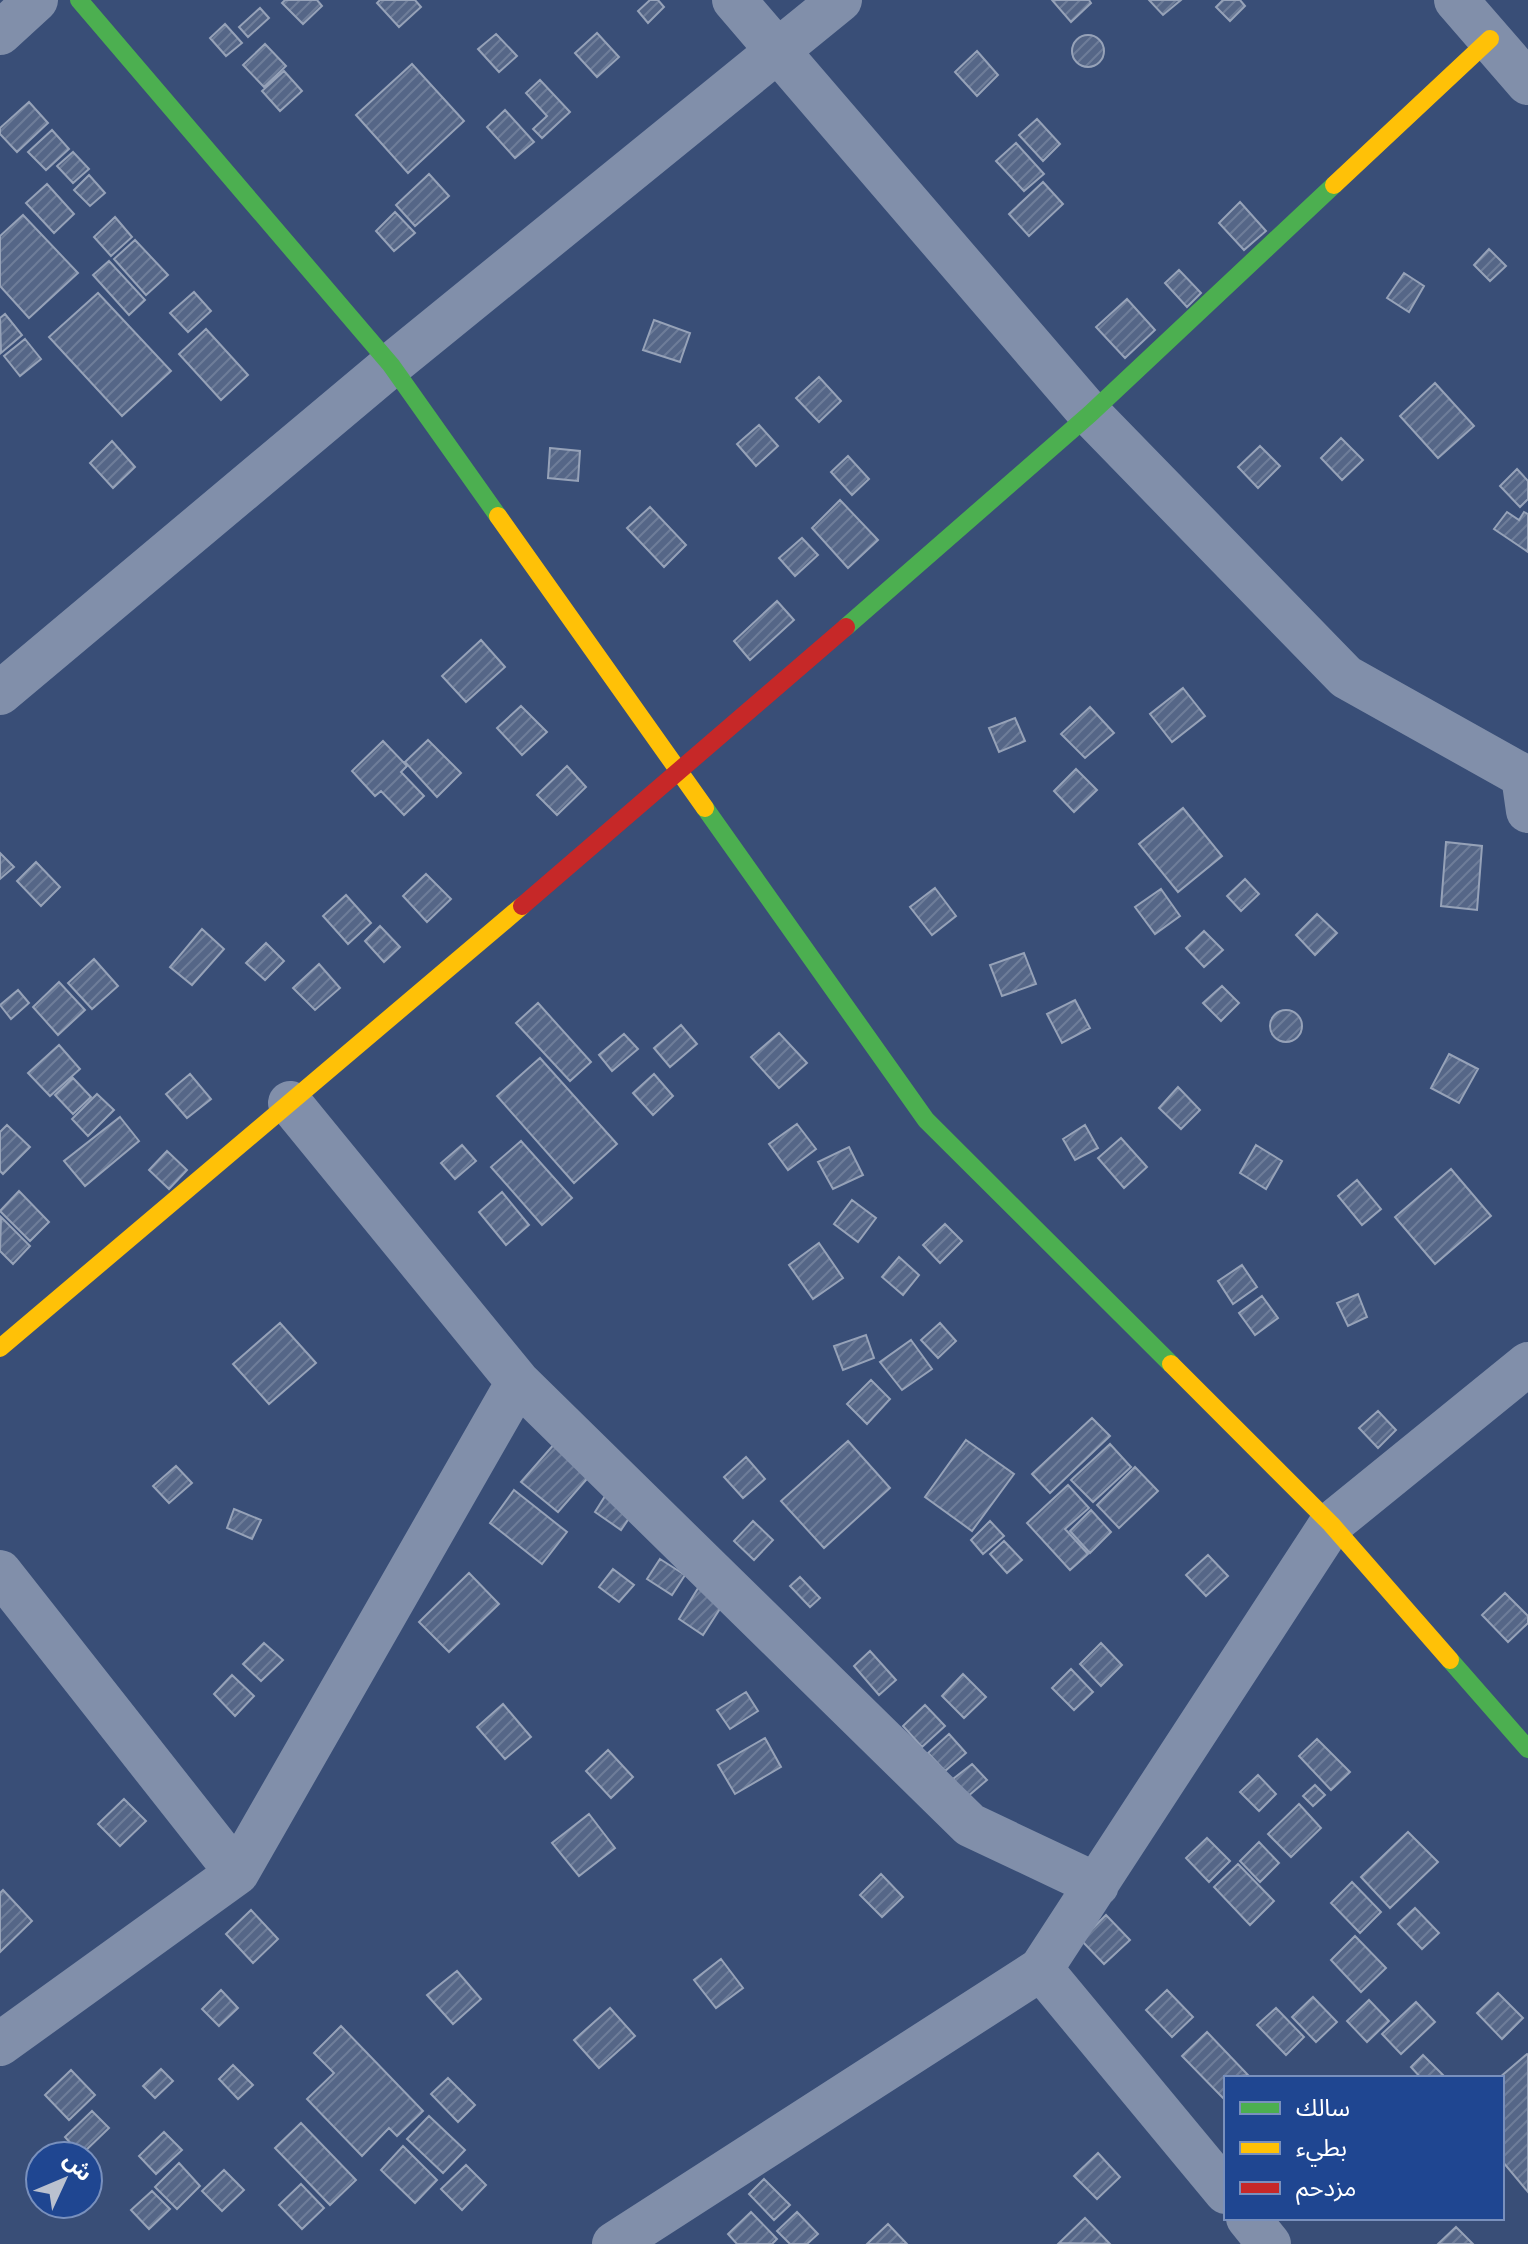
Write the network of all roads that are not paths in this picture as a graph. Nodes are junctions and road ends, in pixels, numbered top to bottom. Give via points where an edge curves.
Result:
1 (36, 0) edge
2 (79, 0) edge
3 (734, 0) edge
4 (840, 0) edge
5 (1456, 0) edge
6 (0, 33) edge
7 (1490, 39) junction
8 (777, 53) junction
9 (1528, 83) edge
10 (391, 365) junction
11 (1090, 414) junction
12 (0, 693) edge
13 (680, 773) junction
14 (1526, 786) edge
15 (290, 1103) junction
16 (0, 1348) edge
17 (1528, 1364) edge
18 (518, 1382) junction
19 (1331, 1524) junction
20 (0, 1572) edge
21 (1528, 1749) edge
22 (237, 1873) junction
23 (1097, 1885) junction
24 (1041, 1969) junction
25 (0, 2044) edge
26 (1224, 2190) edge
27 (1250, 2220) edge
28 (614, 2244) edge
29 (1269, 2244) edge

1 - 6 street
2 - 10 street
3 - 8 street
4 - 8 street
5 - 7 street
7 - 9 street
7 - 11 street
8 - 10 street
8 - 11 street
10 - 12 street
10 - 13 street
11 - 13 street
11 - 14 street via 1346,677
13 - 15 street
13 - 19 street via 926,1120
15 - 16 street
15 - 18 street
17 - 19 street
18 - 22 street
18 - 23 street via 970,1825
19 - 21 street
19 - 23 street
20 - 22 street
22 - 25 street
23 - 24 street
24 - 26 street
24 - 28 street
27 - 29 street

